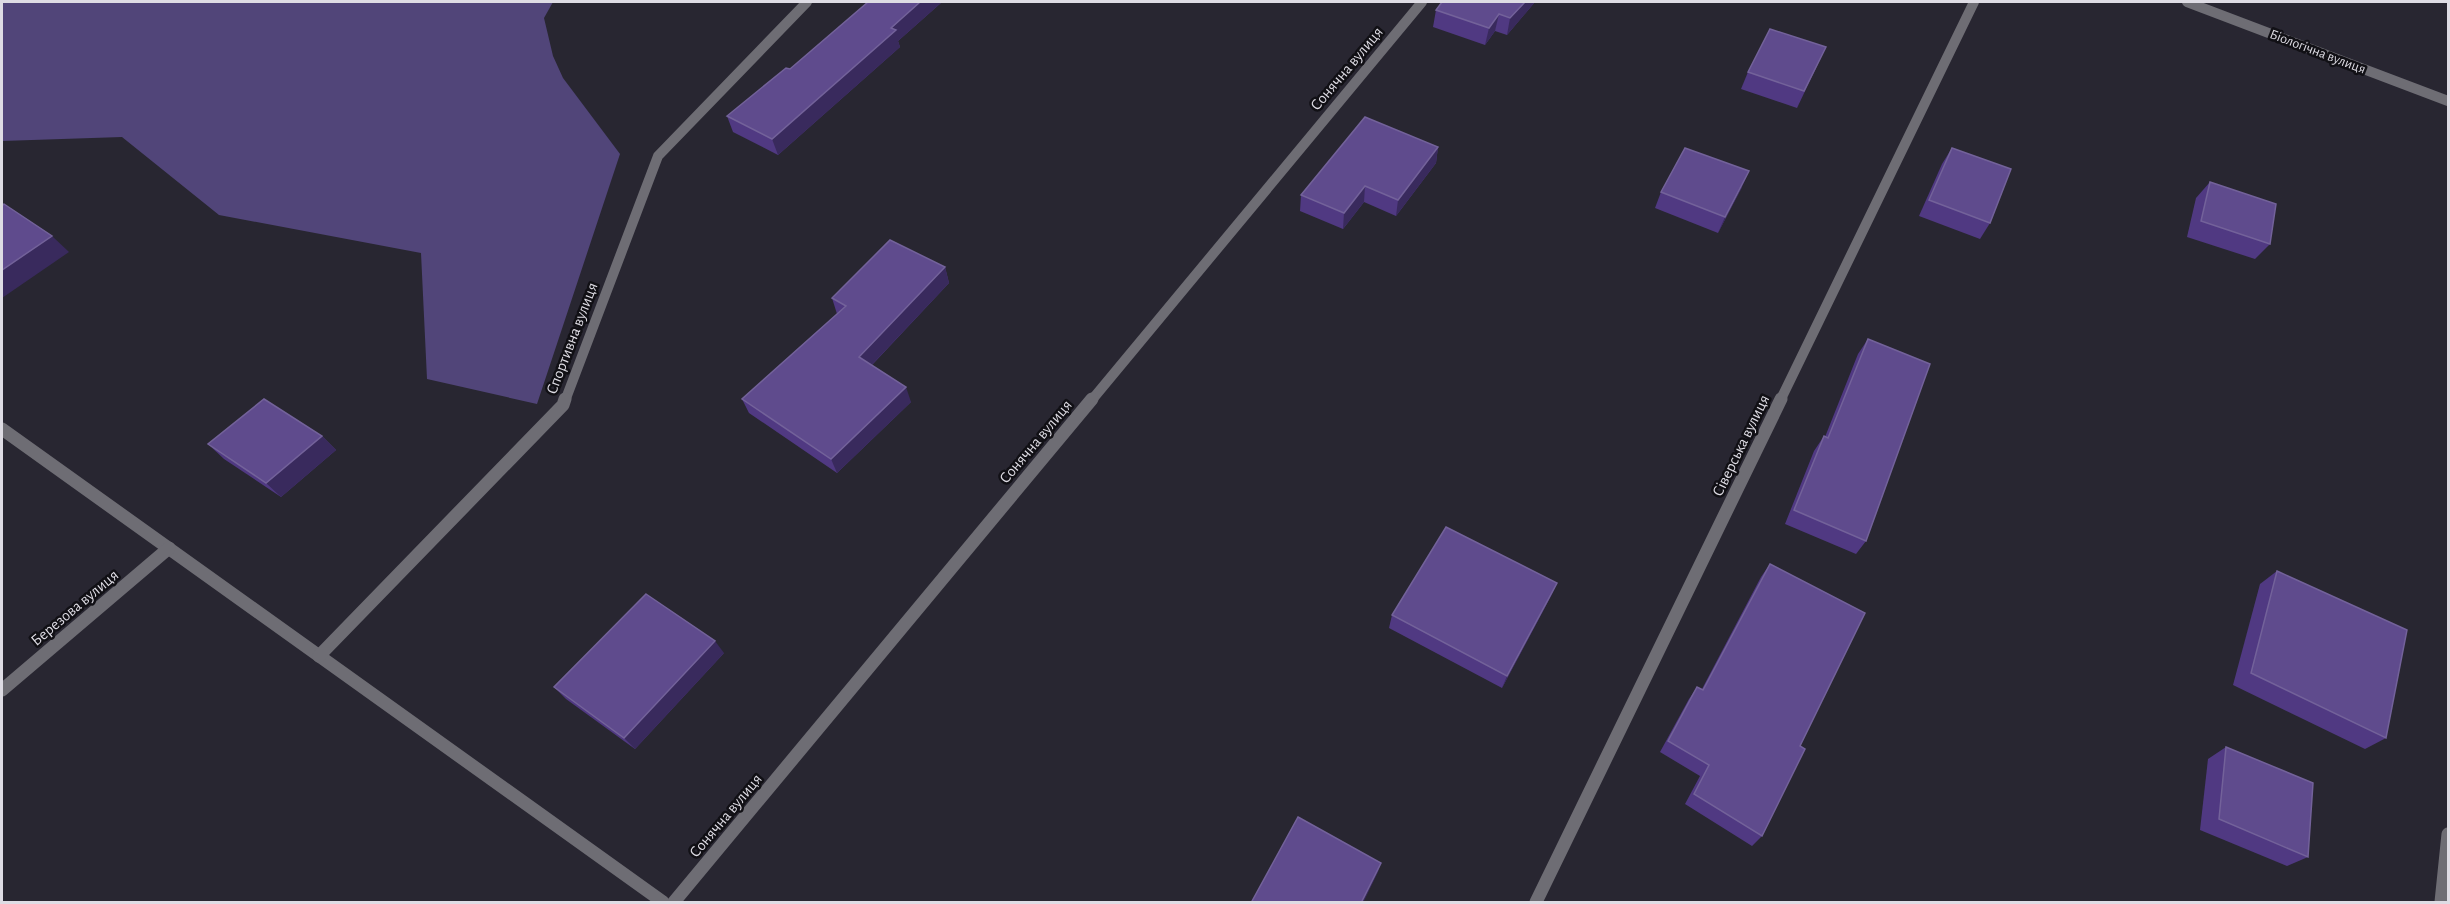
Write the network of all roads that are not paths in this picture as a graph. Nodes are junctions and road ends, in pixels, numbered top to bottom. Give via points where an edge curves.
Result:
1 (807, 2) edge
2 (1422, 2) edge
3 (1974, 2) edge
4 (2187, 2) edge
5 (2448, 101) edge
6 (2, 429) edge
7 (169, 548) junction
8 (319, 656) junction
9 (2, 690) edge
10 (2448, 834) edge
11 (663, 903) edge
12 (674, 903) edge
13 (1536, 903) edge
14 (2441, 903) edge

1 - 8 lane, Спортивна вулиця via 658,156 563,405
2 - 12 lane, Сонячна вулиця
3 - 13 lane, Сіверська вулиця
4 - 5 lane, Біологічна вулиця
6 - 7 lane
7 - 8 lane
7 - 9 lane, Березова вулиця
8 - 11 lane
10 - 14 lane

